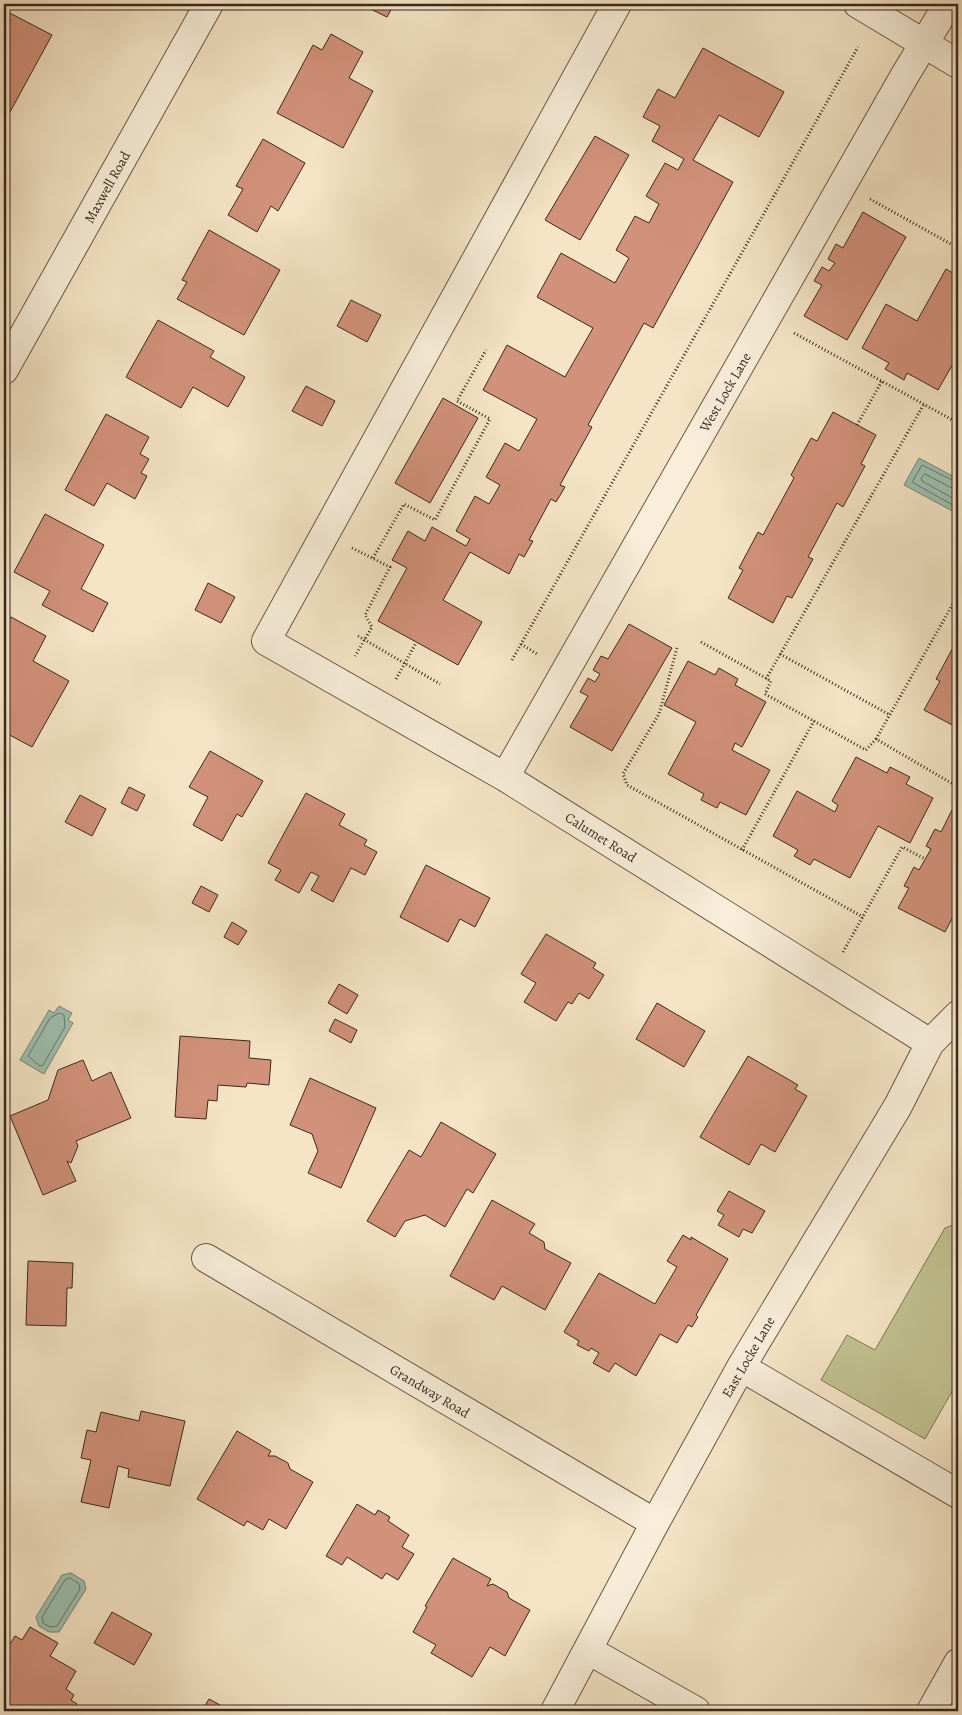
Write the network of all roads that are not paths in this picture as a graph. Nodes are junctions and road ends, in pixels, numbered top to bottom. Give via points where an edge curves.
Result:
1 (209, 4) edge
2 (617, 4) edge
3 (858, 4) edge
4 (947, 10) edge
5 (924, 43) junction
6 (958, 64) edge
7 (4, 370) edge
8 (505, 777) junction
9 (958, 1015) edge
10 (930, 1043) junction
11 (206, 1258) dead end
12 (741, 1368) junction
13 (958, 1494) edge
14 (655, 1523) junction
15 (588, 1650) junction
16 (958, 1662) edge
17 (555, 1711) edge
18 (696, 1711) edge
19 (931, 1711) edge

1 - 7 street, Maxwell Road
2 - 8 street, Calumet Road via 266,641
3 - 5 street
4 - 5 street, West Lock Lane
5 - 6 street
5 - 8 street, West Lock Lane
8 - 10 street, Calumet Road
9 - 10 street, East Locke Lane
10 - 12 street, East Locke Lane via 898,1106
11 - 14 street, Grandway Road
12 - 13 street
12 - 14 street, East Locke Lane
14 - 15 street, East Locke Lane
15 - 17 street, East Locke Lane
15 - 18 street
16 - 19 street

